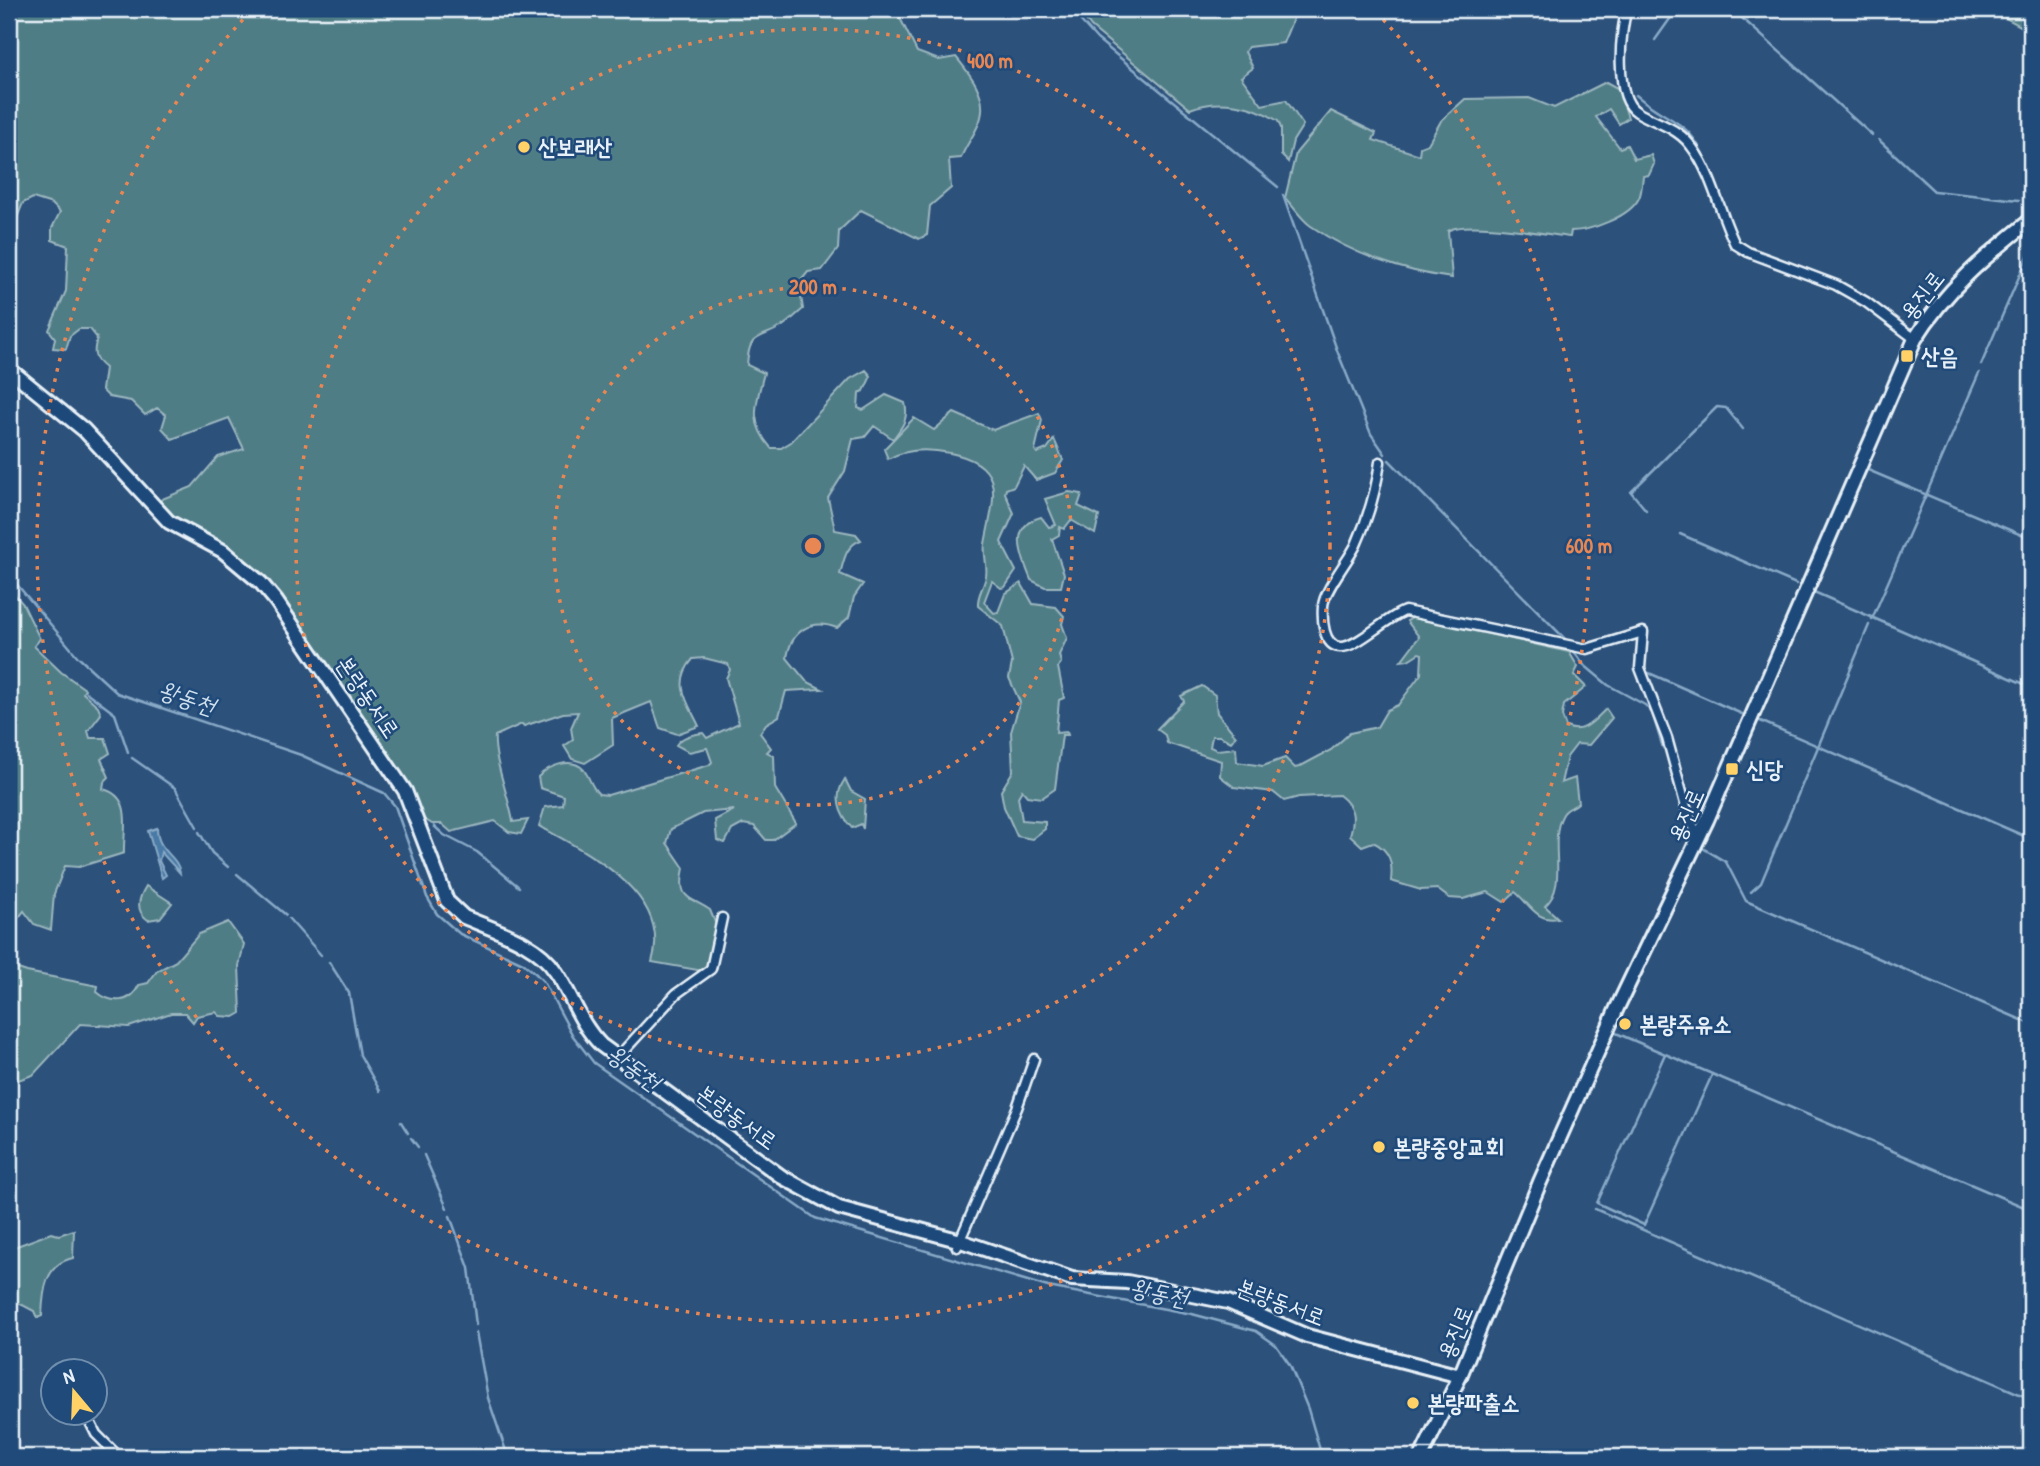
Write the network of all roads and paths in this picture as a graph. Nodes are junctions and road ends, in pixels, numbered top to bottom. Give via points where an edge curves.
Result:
1 (1627, 9) edge
2 (2031, 220) edge
3 (1914, 339) junction
4 (9, 369) edge
5 (1380, 462) dead end
6 (1699, 838) junction
7 (722, 919) dead end
8 (618, 1057) junction
9 (1034, 1059) dead end
10 (959, 1244) junction
11 (1460, 1376) junction
12 (93, 1428) edge
13 (118, 1457) edge
14 (1421, 1457) edge

1 - 3 street via 1621,49 1622,88 1628,102 1635,111 1680,132 1696,152 1735,244 1836,285
2 - 3 street, 용진로 via 1954,285
3 - 6 street, 용진로
4 - 8 street, 본량동서로 via 84,430 169,522 212,544 261,583 399,780 447,901 464,918 541,954 559,975 581,1022
5 - 6 street via 1378,484 1364,524 1323,605 1325,636 1331,644 1351,645 1405,611 1587,649 1643,632 1640,668
6 - 11 street, 용진로 via 1545,1170
7 - 8 street via 711,969 676,994
8 - 10 street, 본량동서로 via 782,1177 823,1201
9 - 10 street
10 - 11 street, 본량동서로 via 1072,1279 1127,1282 1228,1302 1307,1336
11 - 14 street, 용진로
12 - 13 street

